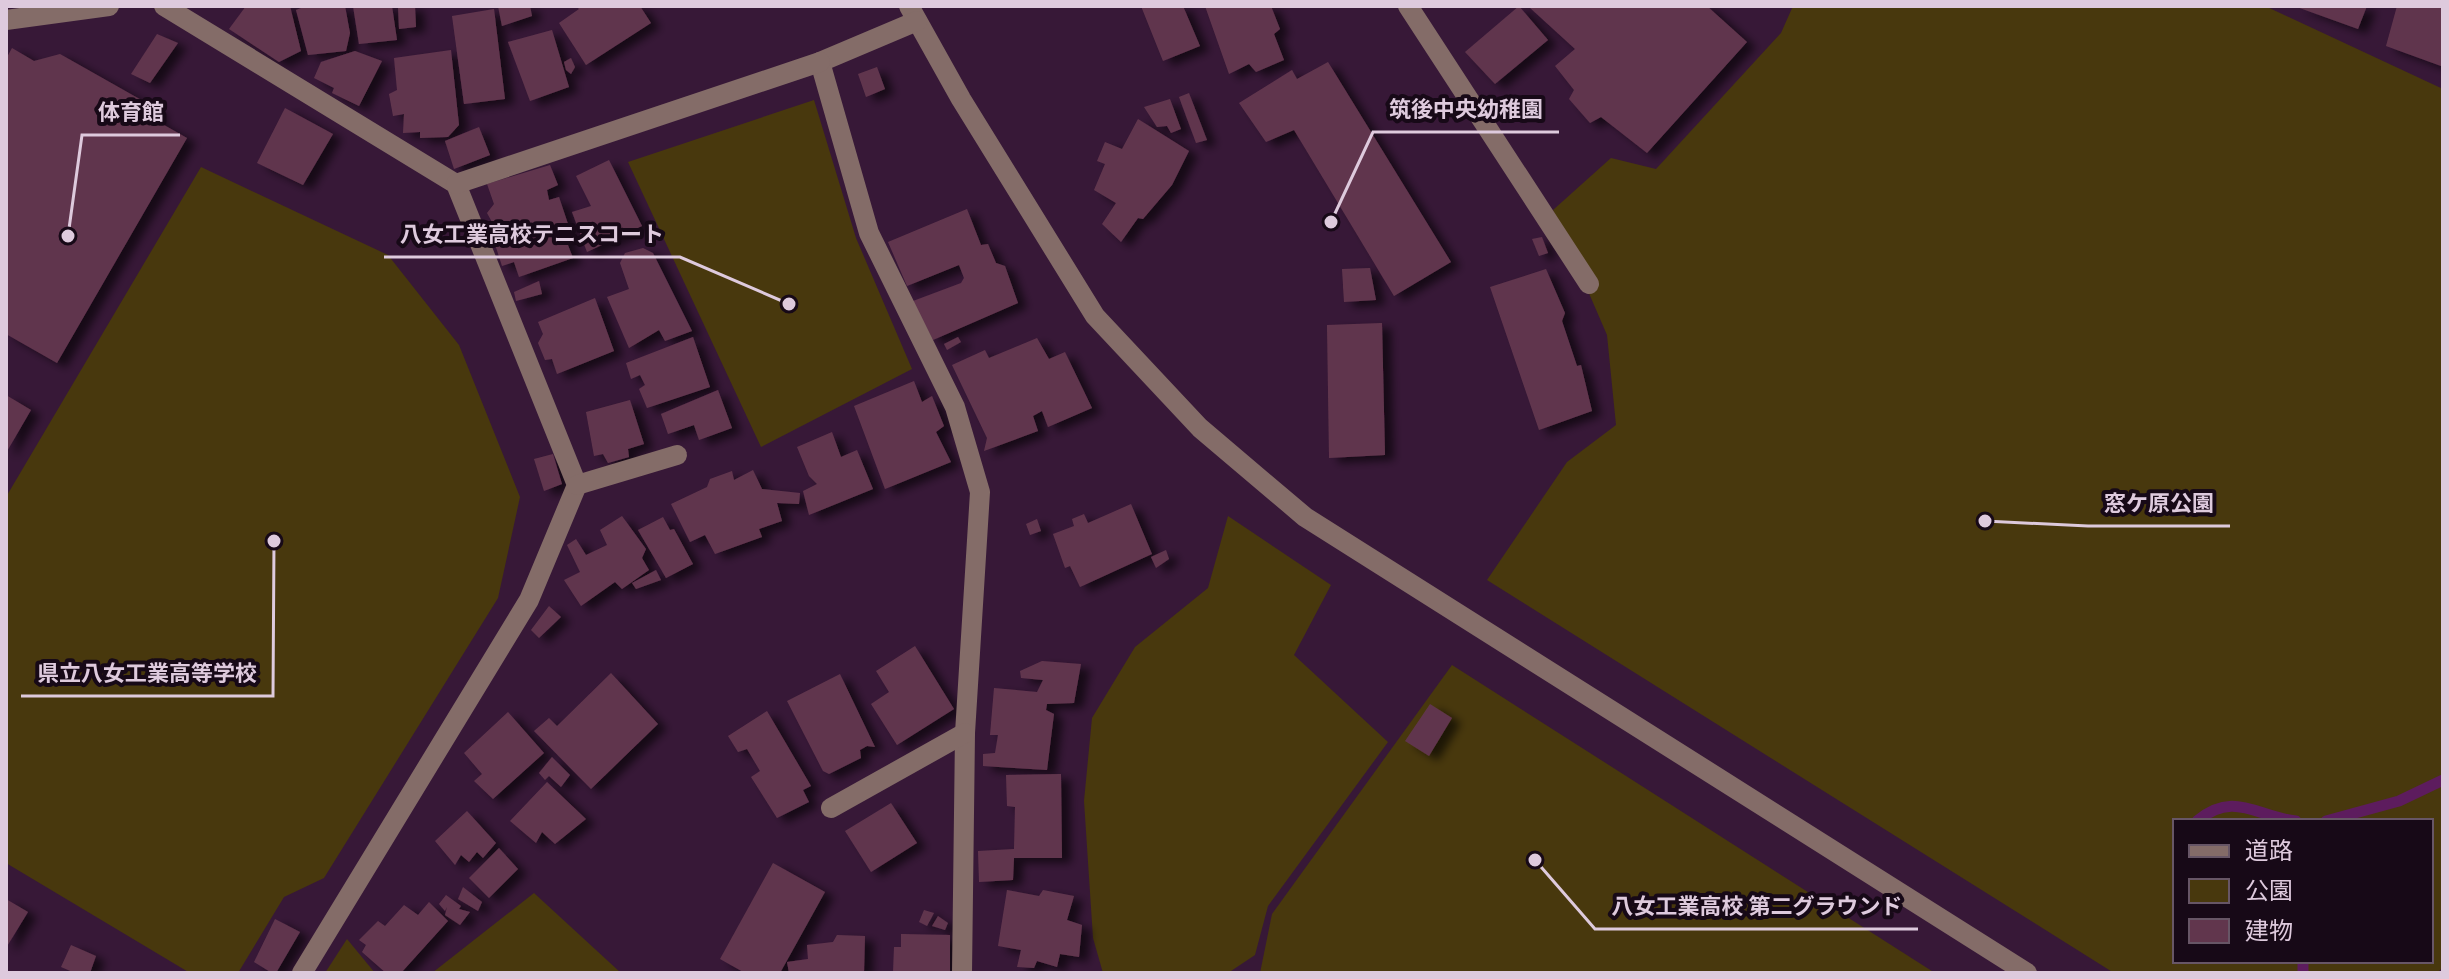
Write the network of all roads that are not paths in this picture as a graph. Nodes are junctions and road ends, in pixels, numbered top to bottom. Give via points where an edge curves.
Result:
1 (109, 6) edge
2 (164, 6) edge
3 (1408, 6) edge
4 (913, 13) edge
5 (6, 20) edge
6 (820, 62) junction
7 (456, 184) junction
8 (1589, 284) dead end
9 (677, 455) dead end
10 (577, 485) junction
11 (965, 733) junction
12 (831, 808) dead end
13 (302, 973) edge
14 (962, 973) edge
15 (2027, 973) edge

1 - 5 street
2 - 7 street
3 - 8 street
4 - 6 street
4 - 15 street via 1095,316 1200,428 1318,526
6 - 7 street
6 - 11 street via 869,233 955,407 980,492
7 - 10 street
9 - 10 street
10 - 13 street via 529,600
11 - 12 street
11 - 14 street

